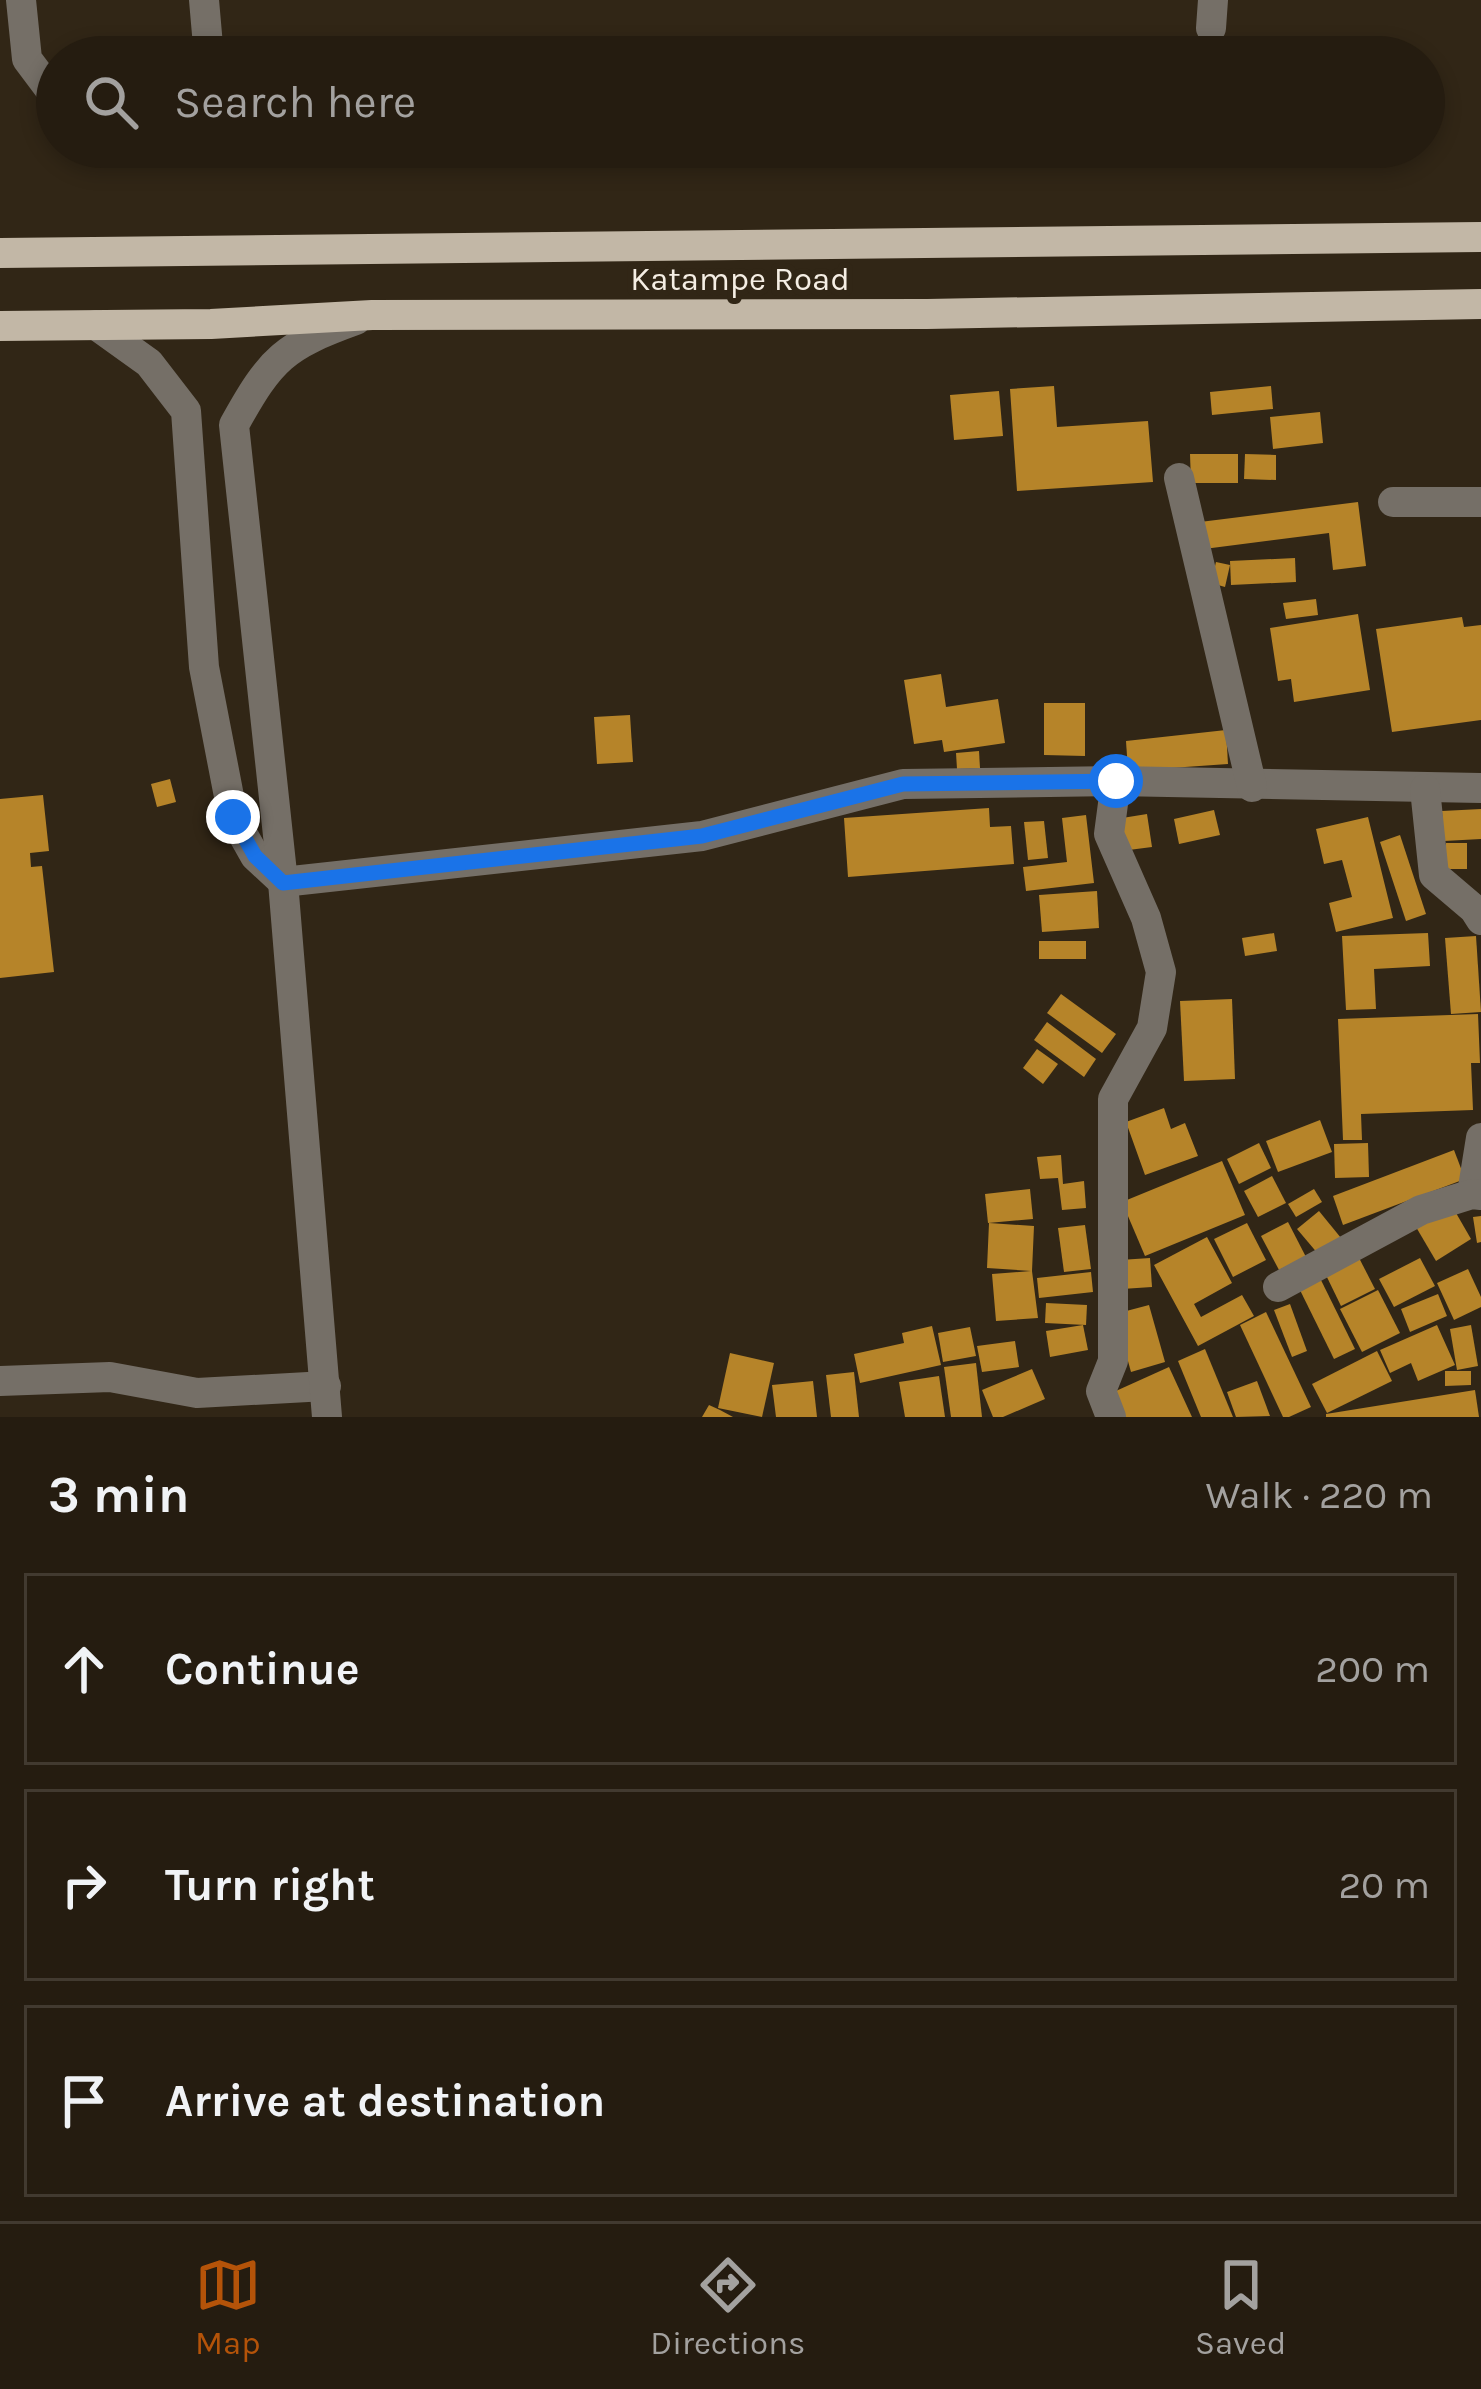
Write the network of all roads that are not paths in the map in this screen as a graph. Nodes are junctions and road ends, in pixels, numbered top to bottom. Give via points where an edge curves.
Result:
1 (21, 0) edge
2 (204, 0) edge
3 (207, 36) edge
4 (36, 71) edge
5 (1481, 237) edge
6 (0, 253) edge
7 (1481, 304) edge
8 (372, 314) junction
9 (96, 325) junction
10 (0, 326) edge
11 (1179, 478) dead end
12 (1393, 502) dead end
13 (1481, 502) edge
14 (1116, 781) junction
15 (1252, 787) junction
16 (1481, 788) edge
17 (1425, 789) junction
18 (283, 883) junction
19 (1481, 920) edge
20 (1481, 1138) edge
21 (1477, 1195) edge
22 (1278, 1287) dead end
23 (0, 1381) edge
24 (326, 1401) edge
25 (1101, 1415) edge

1 - 4 street via 27,59
2 - 3 street
5 - 6 main road, Katampe Road
7 - 8 main road, Katampe Road
8 - 9 main road, Katampe Road
8 - 18 street via 302,339 260,377 235,425
9 - 10 main road, Katampe Road
9 - 18 street via 149,363 186,411 204,667 233,817 255,856
11 - 15 street
12 - 13 street
14 - 15 street
14 - 18 street via 903,784 702,836
14 - 25 street via 1109,834 1161,972 1153,1028 1113,1099 1113,1360
15 - 17 street
16 - 17 street
17 - 19 street via 1434,875
18 - 24 street
20 - 21 street
21 - 22 street via 1421,1210
23 - 24 street via 110,1378

